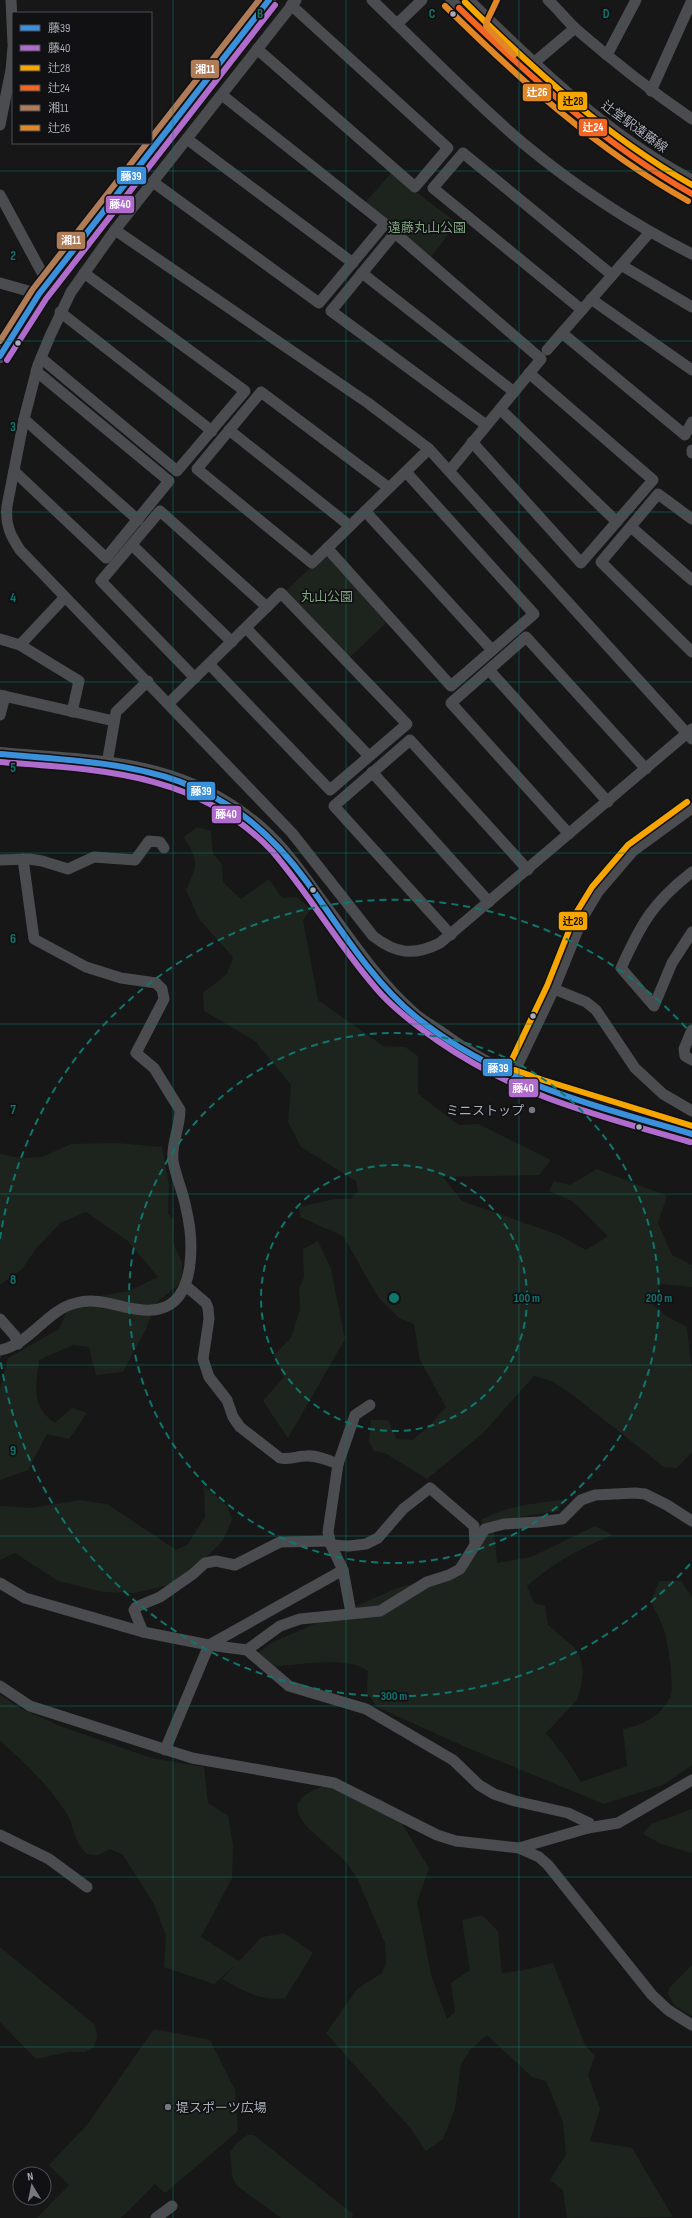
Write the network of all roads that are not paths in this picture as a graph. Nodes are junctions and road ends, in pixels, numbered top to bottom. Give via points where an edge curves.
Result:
1 (11, 0) edge
2 (269, 0) edge
3 (372, 0) edge
4 (422, 0) edge
5 (451, 0) edge
6 (469, 0) edge
7 (636, 0) edge
8 (692, 0) edge
9 (293, 2) edge
10 (554, 2) edge
11 (12, 22) edge
12 (397, 24) junction
13 (575, 28) junction
14 (257, 49) junction
15 (607, 55) junction
16 (12, 58) edge
17 (534, 62) junction
18 (524, 71) junction
19 (651, 91) junction
20 (222, 95) junction
21 (692, 119) edge
22 (0, 125) edge
23 (187, 139) junction
24 (692, 180) edge
25 (153, 182) junction
26 (692, 194) edge
27 (0, 195) edge
28 (115, 230) junction
29 (650, 232) junction
30 (692, 254) edge
31 (353, 263) junction
32 (621, 265) junction
33 (84, 273) junction
34 (362, 273) junction
35 (612, 275) junction
36 (48, 282) junction
37 (0, 283) edge
38 (39, 294) junction
39 (591, 299) junction
40 (692, 307) edge
41 (582, 310) junction
42 (60, 312) junction
43 (562, 333) junction
44 (547, 350) dead end
45 (0, 356) edge
46 (41, 358) junction
47 (692, 370) edge
48 (36, 371) junction
49 (529, 373) junction
50 (514, 392) junction
51 (500, 408) junction
52 (24, 418) junction
53 (692, 422) edge
54 (486, 426) junction
55 (229, 430) junction
56 (212, 431) junction
57 (472, 442) junction
58 (429, 449) junction
59 (692, 450) edge
60 (692, 453) edge
61 (450, 470) junction
62 (14, 471) junction
63 (406, 472) junction
64 (5, 482) edge
65 (388, 488) junction
66 (366, 511) junction
67 (138, 520) junction
68 (692, 520) edge
69 (617, 522) junction
70 (350, 526) junction
71 (631, 527) junction
72 (132, 545) junction
73 (327, 548) junction
74 (692, 580) edge
75 (64, 597) junction
76 (267, 607) junction
77 (246, 628) junction
78 (0, 639) edge
79 (232, 642) junction
80 (20, 645) junction
81 (492, 650) junction
82 (692, 652) edge
83 (209, 664) junction
84 (489, 670) junction
85 (195, 678) junction
86 (148, 681) junction
87 (2, 695) edge
88 (168, 704) junction
89 (72, 712) junction
90 (0, 714) edge
91 (114, 721) junction
92 (690, 734) edge
93 (0, 754) edge
94 (369, 756) junction
95 (107, 764) junction
96 (646, 769) junction
97 (372, 772) junction
98 (608, 802) junction
99 (692, 808) edge
100 (569, 834) junction
101 (164, 848) dead end
102 (23, 859) junction
103 (0, 860) edge
104 (528, 870) junction
105 (692, 872) edge
106 (490, 902) junction
107 (692, 932) edge
108 (450, 935) junction
109 (554, 989) junction
110 (692, 1030) edge
111 (692, 1060) edge
112 (512, 1077) junction
113 (692, 1110) edge
114 (692, 1134) edge
115 (186, 1286) junction
116 (0, 1319) edge
117 (18, 1344) junction
118 (0, 1350) edge
119 (370, 1405) dead end
120 (338, 1464) junction
121 (692, 1521) edge
122 (330, 1543) junction
123 (475, 1543) junction
124 (343, 1570) junction
125 (0, 1583) edge
126 (351, 1613) junction
127 (143, 1632) junction
128 (208, 1645) junction
129 (247, 1650) junction
130 (0, 1686) edge
131 (165, 1750) junction
132 (692, 1780) edge
133 (588, 1828) junction
134 (0, 1835) edge
135 (520, 1848) junction
136 (87, 1887) dead end
137 (692, 2025) edge
138 (172, 2206) dead end
139 (156, 2218) edge

1 - 11 street
2 - 36 main road
3 - 12 street
4 - 12 street
5 - 18 street, 辻堂駅遠藤線
6 - 17 street, 辻堂駅遠藤線
7 - 15 street
8 - 19 street
9 - 14 street
9 - 14 street via 448,148 415,187
10 - 13 street
12 - 29 street via 525,144 601,202
13 - 15 street
13 - 17 street
14 - 20 street
15 - 19 street
16 - 22 street
17 - 18 street
17 - 24 street, 辻堂駅遠藤線 via 575,100 626,139
18 - 26 street, 辻堂駅遠藤線 via 584,124 628,156
19 - 21 street
20 - 23 street
20 - 31 street via 385,224
23 - 25 street
23 - 31 street
25 - 28 street
25 - 31 street via 319,303
27 - 36 street
28 - 33 street
28 - 58 street via 380,411
29 - 30 street
29 - 32 street
32 - 35 street
32 - 40 street
33 - 42 street
33 - 56 street via 245,391
34 - 49 street via 395,233 541,359
34 - 50 street
34 - 54 street via 331,311
35 - 39 street
35 - 41 street via 463,153 433,188
36 - 38 main road
37 - 38 street
38 - 45 main road
39 - 41 street
39 - 47 street
41 - 43 street
42 - 46 street
42 - 56 street
43 - 44 street
43 - 53 street via 685,435
46 - 48 street
46 - 56 street via 177,471
48 - 52 street
48 - 67 street via 170,481
49 - 50 street
49 - 69 street via 653,480
50 - 51 street
51 - 54 street
51 - 69 street
52 - 62 street
52 - 67 street
54 - 57 street
55 - 65 street via 261,392
55 - 70 street
55 - 73 street via 197,469 312,563
57 - 61 street
57 - 69 street via 581,563
58 - 61 street
58 - 63 street
59 - 60 street
61 - 92 street
62 - 64 street
62 - 67 street via 106,558
63 - 65 street
63 - 81 street via 534,614
64 - 75 street via 6,518 11,538
65 - 66 street
66 - 70 street
66 - 81 street
68 - 71 street via 658,494
70 - 73 street
71 - 74 street
71 - 82 street via 601,562
72 - 76 street via 160,511
72 - 79 street
72 - 85 street via 101,581
73 - 81 street via 451,686
75 - 80 street
75 - 86 street
76 - 77 street
76 - 94 street via 281,594 407,724
77 - 79 street
77 - 94 street
78 - 80 street
79 - 83 street
80 - 89 street via 79,680
83 - 85 street
83 - 94 street via 330,790
84 - 96 street via 526,637
84 - 98 street
84 - 100 street via 451,703
85 - 88 street
86 - 88 street
86 - 91 street via 116,712
87 - 89 street
87 - 90 street
88 - 108 street via 292,833 373,936 385,946 414,952 428,949
89 - 91 street
91 - 95 street
92 - 96 street
93 - 95 main road
95 - 112 main road via 162,774 198,786 226,802 272,841 391,993 413,1015
96 - 98 street
97 - 104 street via 410,740
97 - 106 street
97 - 108 street via 334,806
98 - 100 street
99 - 109 street via 632,851 598,892 583,917
100 - 104 street
101 - 102 street via 160,842 149,841 135,860 94,857 68,869 42,860
102 - 103 street
102 - 115 street via 34,940 86,967 121,978 156,983 162,989 164,999 136,1053 159,1073 180,1110 173,1146 174,1162 189,1225 189,1277
104 - 106 street
105 - 107 street via 661,898 649,913 638,930 621,968 654,1006 672,963
106 - 108 street
109 - 112 street
109 - 113 street via 586,1002 596,1010 635,1068 663,1094
110 - 111 street via 684,1049 685,1056
112 - 114 main road via 540,1088
115 - 117 street via 177,1298 161,1309 139,1310 95,1301 68,1304
115 - 120 street via 206,1303 208,1308 205,1368 227,1400 240,1427 280,1458 286,1460 307,1456
116 - 117 street via 15,1336
117 - 118 street
119 - 120 street via 355,1415
120 - 122 street via 330,1508
121 - 123 street via 645,1494 595,1495 581,1500 562,1519 504,1524 485,1530
122 - 123 street via 349,1546 366,1544 378,1538 403,1509 430,1488 474,1526
122 - 124 street
122 - 127 street via 280,1542 234,1565 216,1560 205,1563 194,1574 160,1597 136,1607 134,1610
123 - 126 street via 460,1568 449,1575 427,1582 380,1611
124 - 126 street
124 - 128 street
125 - 127 street via 25,1598
126 - 129 street via 300,1618 280,1626
127 - 128 street
128 - 129 street
128 - 131 street
129 - 133 street via 289,1686 366,1709 453,1760 479,1786 494,1794 515,1802 568,1813 589,1823
130 - 131 street via 30,1706
131 - 135 street via 192,1758 334,1783 437,1835 456,1841
132 - 133 street via 623,1820
133 - 135 street
134 - 136 street via 49,1859
135 - 137 street via 539,1857 548,1865 652,1995 668,2010
138 - 139 street

